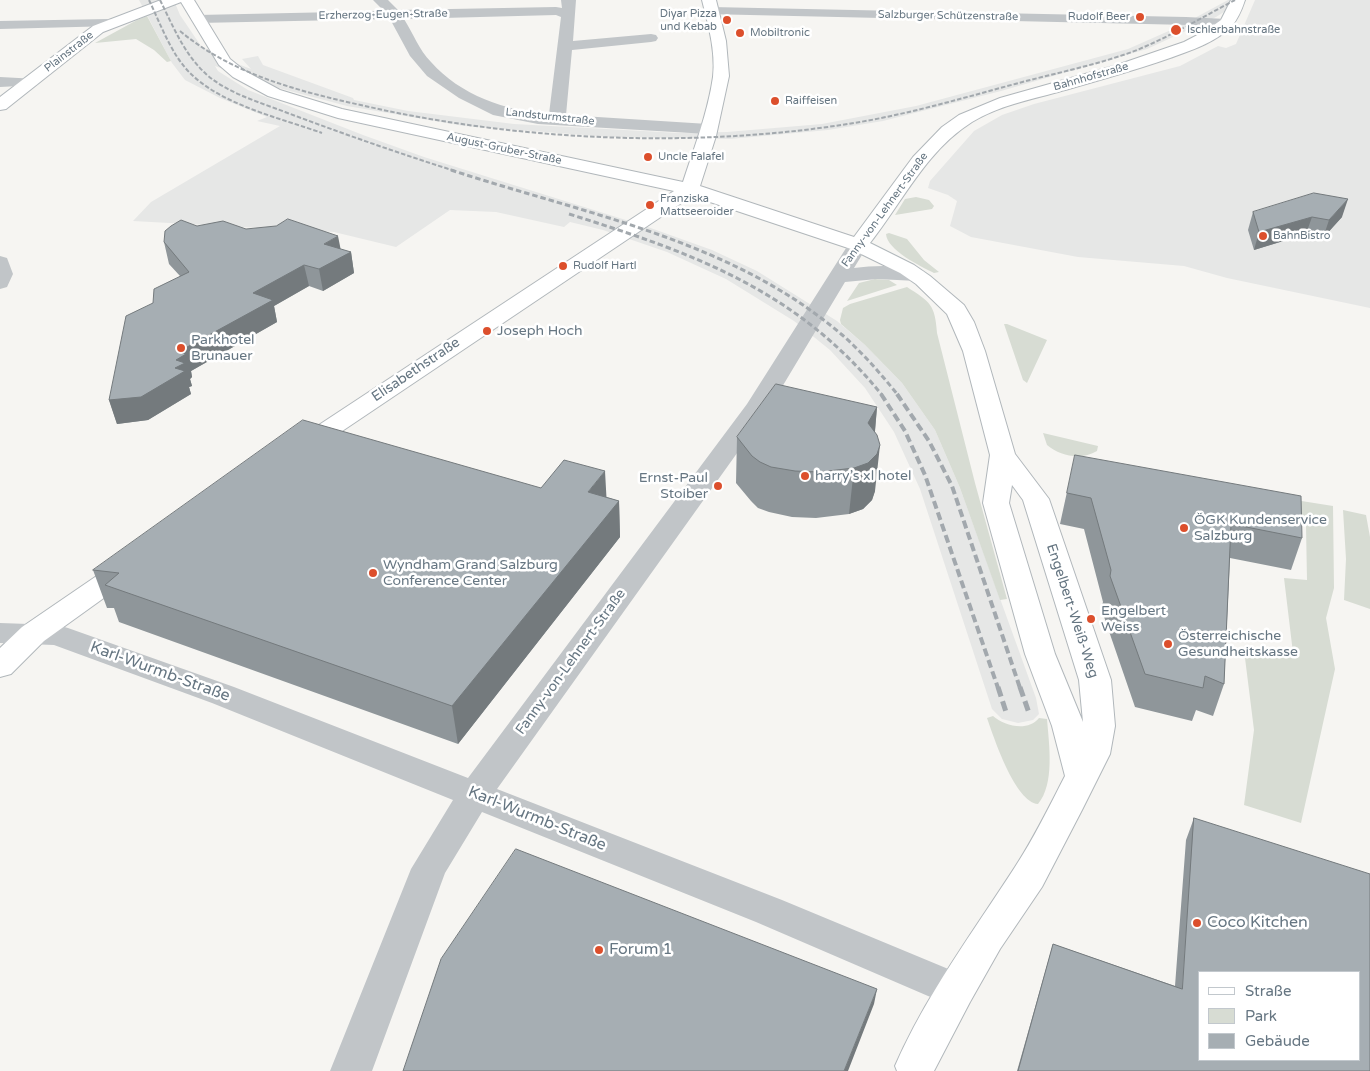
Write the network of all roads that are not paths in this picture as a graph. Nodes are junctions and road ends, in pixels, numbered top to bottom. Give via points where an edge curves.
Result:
1 (175, 0) edge
2 (187, 0) edge
3 (380, 0) edge
4 (956, 0) edge
5 (1238, 0) edge
6 (710, 6) edge
7 (568, 7) edge
8 (87, 8) dead end
9 (134, 14) junction
10 (394, 15) junction
11 (965, 16) junction
12 (1187, 17) junction
13 (198, 19) junction
14 (109, 23) junction
15 (1226, 23) junction
16 (0, 25) edge
17 (1210, 34) junction
18 (651, 38) dead end
19 (565, 46) junction
20 (0, 82) edge
21 (31, 82) junction
22 (0, 105) edge
23 (557, 120) junction
24 (708, 129) junction
25 (935, 143) joint
26 (690, 188) junction
27 (858, 245) junction
28 (0, 262) edge
29 (917, 275) junction
30 (837, 278) junction
31 (0, 283) edge
32 (1003, 455) junction
33 (279, 463) edge
34 (150, 552) edge
35 (0, 633) edge
36 (33, 634) junction
37 (0, 666) edge
38 (1082, 778) junction
39 (475, 794) junction
40 (956, 990) junction
41 (915, 1066) dead end
42 (352, 1071) edge

1 - 9 street
2 - 13 street, August-Gruber-Straße
3 - 10 street, Landsturmstraße
4 - 11 street via 959,11
5 - 15 street, Bahnhofstraße
6 - 11 street, Salzburger Schützenstraße
6 - 24 street via 719,41 721,76
7 - 10 street, Erzherzog-Eugen-Straße via 556,11
7 - 19 street
8 - 14 street, Plainstraße via 90,14
9 - 13 street via 174,11
9 - 14 street
10 - 13 street, Erzherzog-Eugen-Straße
10 - 23 street, Landsturmstraße via 428,69 452,89 498,111
11 - 12 street, Salzburger Schützenstraße
12 - 15 street, Salzburger Schützenstraße
12 - 17 street
13 - 26 street, August-Gruber-Straße via 224,62 256,85 294,101
14 - 16 street
14 - 21 street, Plainstraße via 86,36
15 - 17 street, Bahnhofstraße
17 - 25 street, Bahnhofstraße via 1128,68 984,108 949,129
18 - 19 street
19 - 23 street
20 - 21 street
21 - 22 street, Plainstraße
23 - 24 street, Landsturmstraße
24 - 26 street
25 - 27 street, Fanny-von-Lehnert-Straße
26 - 27 street, August-Gruber-Straße
26 - 33 street, Elisabethstraße
27 - 29 street, Engelbert-Weiß-Weg
27 - 30 street, Fanny-von-Lehnert-Straße
28 - 31 street via 3,274
29 - 30 street, Fanny-von-Lehnert-Straße via 862,272
29 - 32 street, Engelbert-Weiß-Weg via 945,298 963,322
30 - 39 street, Fanny-von-Lehnert-Straße via 758,407
32 - 38 street, Engelbert-Weiß-Weg via 996,503 1040,654 1068,726
32 - 38 street, Engelbert-Weiß-Weg via 1036,499 1095,680 1098,726 1093,754
34 - 36 street
35 - 36 street, Karl-Wurmb-Straße
36 - 37 street
36 - 39 street, Karl-Wurmb-Straße via 57,635 222,695
38 - 40 street, Engelbert-Weiß-Weg via 1029,876 986,938
39 - 40 street, Karl-Wurmb-Straße via 769,911
39 - 42 street, Fanny-von-Lehnert-Straße via 429,869
40 - 41 street

